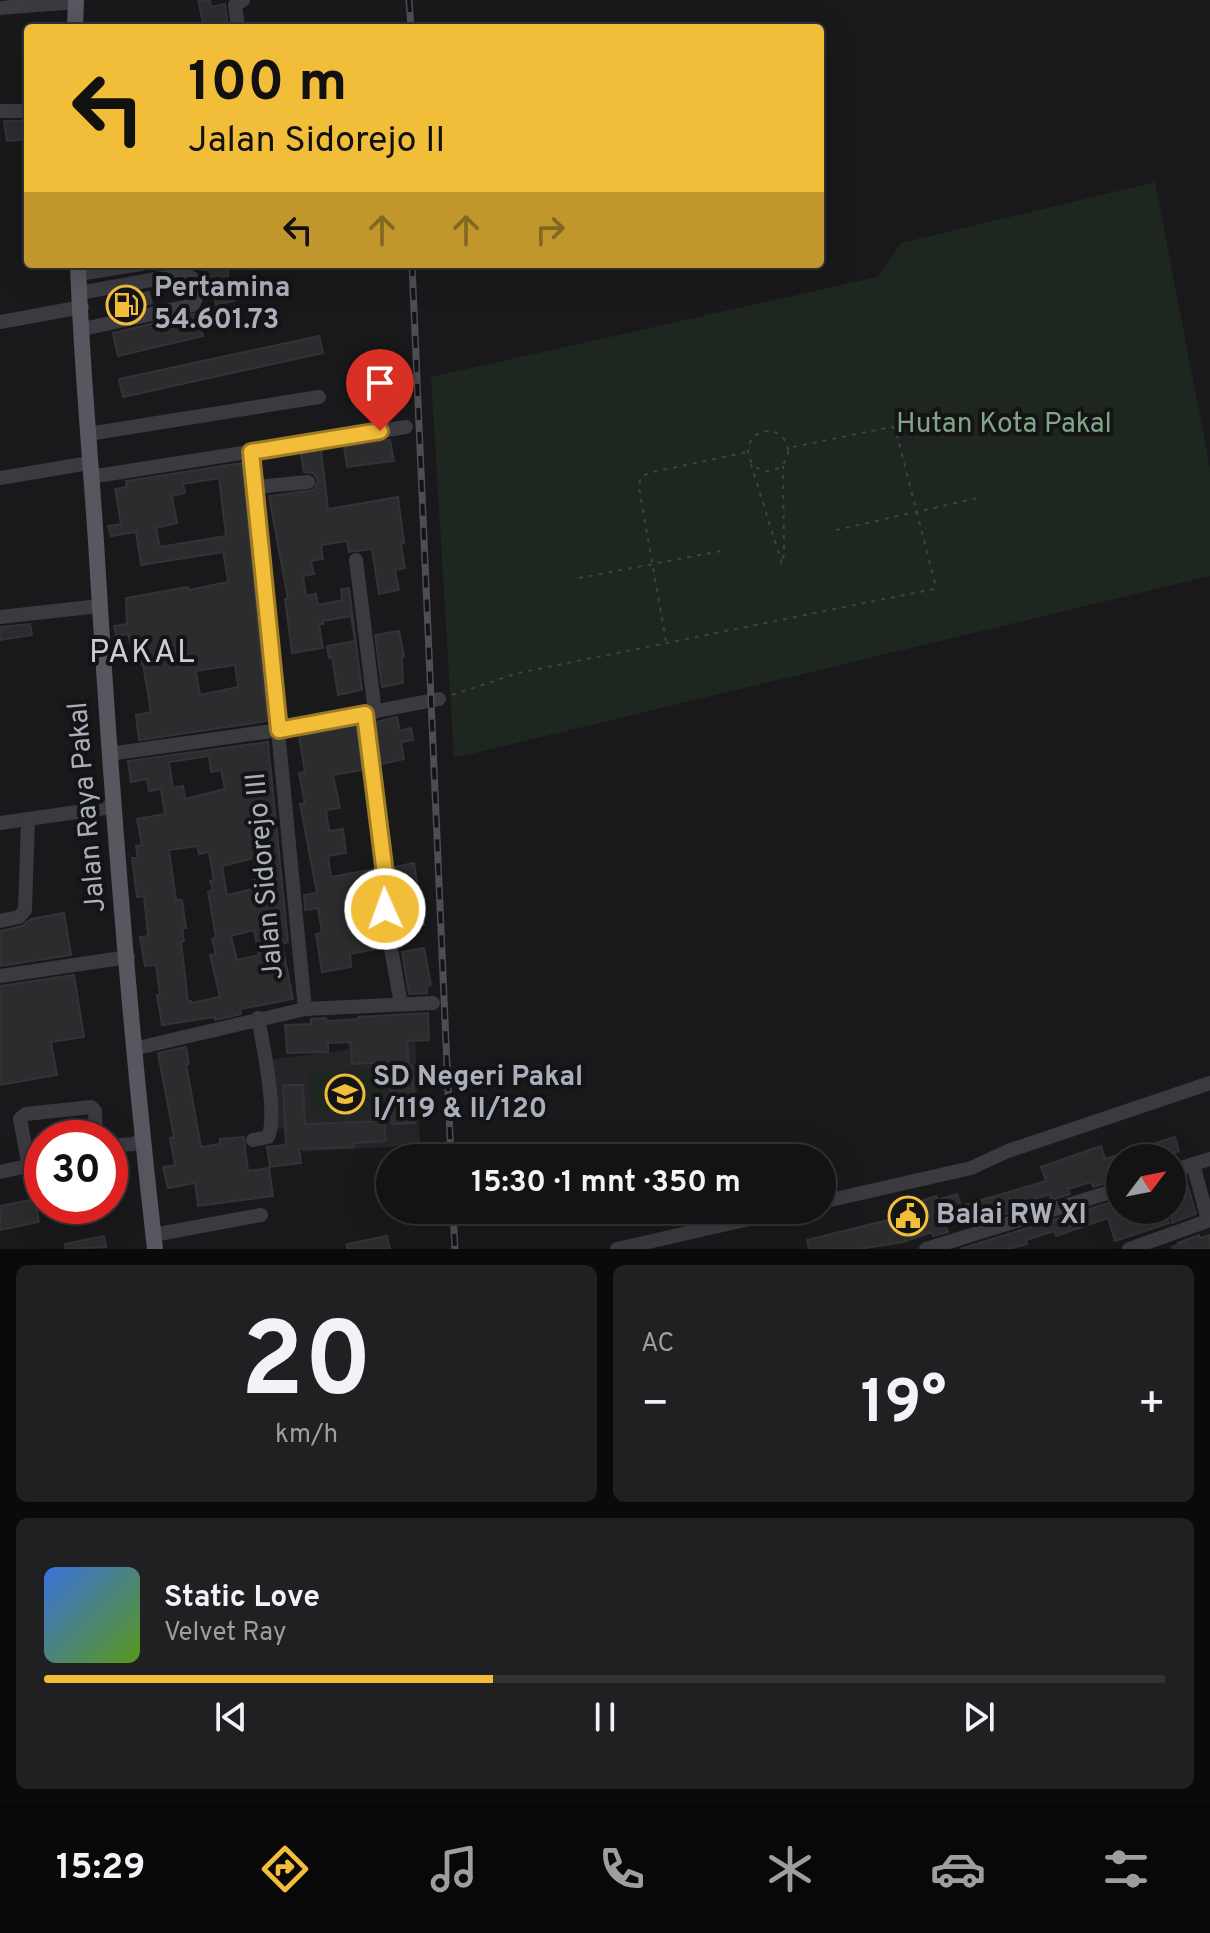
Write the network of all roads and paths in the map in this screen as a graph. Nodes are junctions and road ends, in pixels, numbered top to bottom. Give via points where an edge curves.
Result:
1 (243, 0) edge
2 (76, 1) edge
3 (0, 8) edge
4 (75, 24) edge
5 (237, 24) edge
6 (0, 111) edge
7 (24, 111) edge
8 (79, 269) edge
9 (80, 300) junction
10 (0, 322) edge
11 (83, 329) junction
12 (319, 397) dead end
13 (406, 427) dead end
14 (88, 434) junction
15 (788, 448) junction
16 (251, 452) junction
17 (747, 452) junction
18 (751, 464) junction
19 (783, 466) junction
20 (86, 468) junction
21 (0, 478) edge
22 (308, 482) dead end
23 (256, 487) junction
24 (982, 497) dead end
25 (917, 511) junction
26 (836, 530) dead end
27 (726, 550) dead end
28 (356, 560) dead end
29 (652, 562) junction
30 (579, 578) dead end
31 (92, 607) junction
32 (0, 617) edge
33 (666, 643) junction
34 (439, 699) joint
35 (370, 713) junction
36 (279, 730) junction
37 (109, 754) junction
38 (104, 808) junction
39 (28, 819) junction
40 (0, 823) edge
41 (0, 921) edge
42 (120, 958) junction
43 (0, 976) edge
44 (433, 1003) dead end
45 (401, 1004) junction
46 (305, 1009) junction
47 (258, 1018) junction
48 (133, 1049) junction
49 (1210, 1083) edge
50 (95, 1120) edge
51 (24, 1131) edge
52 (253, 1140) dead end
53 (138, 1142) junction
54 (128, 1143) edge
55 (1210, 1159) edge
56 (1193, 1164) junction
57 (1186, 1166) edge
58 (24, 1167) edge
59 (0, 1172) edge
60 (1106, 1193) edge
61 (836, 1199) edge
62 (261, 1215) dead end
63 (1209, 1220) edge
64 (727, 1224) edge
65 (154, 1242) edge
66 (617, 1249) edge
67 (926, 1249) edge
68 (1129, 1249) edge

1 - 5 street via 235,5
2 - 3 street
2 - 4 main road
6 - 7 street
8 - 9 main road, Jalan Raya Pakal
9 - 10 street
9 - 11 main road, Jalan Raya Pakal
9 - 11 street via 184,274 192,278 197,296 193,305
11 - 14 main road, Jalan Raya Pakal
12 - 14 street
13 - 16 street
14 - 20 main road, Jalan Raya Pakal
15 - 17 path via 783,437 759,432
15 - 19 path
15 - 25 path via 895,428
16 - 20 street
16 - 23 street, Jalan Sidorejo III
17 - 18 path
17 - 29 path via 643,475 639,488
18 - 19 path via 761,471
18 - 19 path via 782,564
20 - 21 street
20 - 31 main road, Jalan Raya Pakal
22 - 23 street
23 - 36 street, Jalan Sidorejo III
24 - 25 path
25 - 26 path
25 - 33 path via 934,589
27 - 29 path
28 - 35 street
29 - 30 path
29 - 33 path
31 - 32 street
31 - 37 main road, Jalan Raya Pakal
33 - 34 path via 518,673
34 - 35 street
35 - 36 street
35 - 45 street via 387,927
36 - 37 street
36 - 46 street, Jalan Sidorejo III
37 - 38 main road, Jalan Raya Pakal
38 - 39 street
38 - 42 main road, Jalan Raya Pakal
39 - 40 street
39 - 41 street via 25,910
42 - 43 street
42 - 48 main road, Jalan Raya Pakal
44 - 45 street
45 - 46 street
46 - 47 street
47 - 48 street
47 - 52 street via 272,1129 264,1139
48 - 53 main road, Jalan Raya Pakal
49 - 61 street via 971,1168
50 - 51 street via 91,1107 26,1114 20,1119
53 - 54 street
53 - 65 main road, Jalan Raya Pakal
55 - 56 street
56 - 57 street
56 - 63 street
58 - 59 street
60 - 67 street
62 - 65 street
63 - 68 street
64 - 66 street

